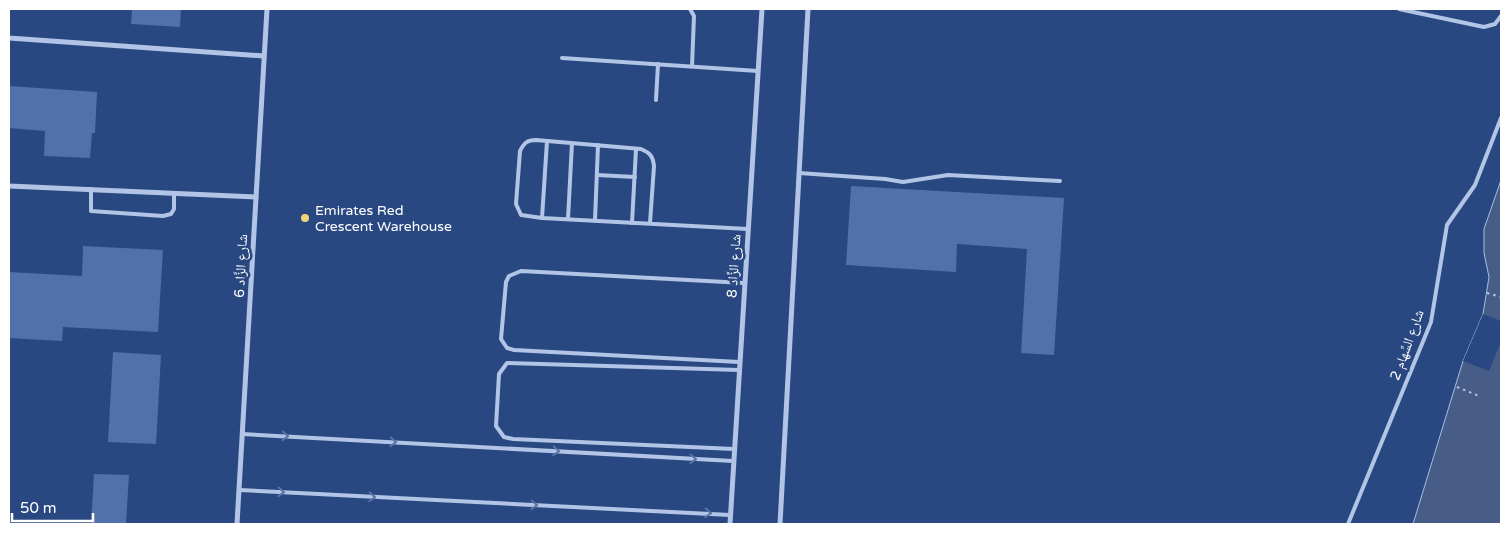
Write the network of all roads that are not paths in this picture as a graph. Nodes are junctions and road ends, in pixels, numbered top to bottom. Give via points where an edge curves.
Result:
1 (267, 9) edge
2 (690, 9) edge
3 (762, 9) edge
4 (808, 9) edge
5 (1399, 9) edge
6 (1420, 11) edge
7 (1501, 16) edge
8 (9, 38) edge
9 (264, 56) junction
10 (562, 58) dead end
11 (658, 64) junction
12 (692, 66) junction
13 (758, 71) junction
14 (656, 100) dead end
15 (1501, 118) edge
16 (547, 141) junction
17 (572, 143) junction
18 (598, 146) junction
19 (636, 149) junction
20 (799, 173) junction
21 (597, 175) junction
22 (635, 177) junction
23 (1060, 181) dead end
24 (9, 186) edge
25 (91, 189) junction
26 (174, 193) junction
27 (256, 197) junction
28 (542, 218) junction
29 (568, 219) junction
30 (595, 220) junction
31 (632, 222) junction
32 (650, 223) junction
33 (748, 229) junction
34 (744, 283) junction
35 (739, 362) junction
36 (739, 370) junction
37 (242, 434) junction
38 (734, 449) junction
39 (733, 461) junction
40 (239, 490) junction
41 (730, 515) junction
42 (237, 524) edge
43 (730, 524) edge
44 (780, 524) edge
45 (1348, 524) edge

1 - 9 street, شارع الزَّاد 6
2 - 12 lane via 694,16
3 - 13 street, شارع الزَّاد 8
4 - 20 street
5 - 6 lane
6 - 7 lane via 1484,27 1495,24
8 - 9 street
9 - 27 street, شارع الزَّاد 6
10 - 11 lane
11 - 12 lane
11 - 14 lane
12 - 13 lane
13 - 33 street, شارع الزَّاد 8
15 - 45 lane, شارع السِّهام 2 via 1475,185 1448,225 1431,322
16 - 17 lane
16 - 28 lane
16 - 28 lane via 530,140 523,144 516,204 521,215
17 - 18 lane
17 - 29 lane
18 - 19 lane
18 - 21 lane
19 - 22 lane
19 - 32 lane via 649,153 654,159
20 - 23 lane via 903,182 954,175
20 - 44 street
21 - 22 lane
21 - 30 lane
22 - 31 lane
24 - 25 street
25 - 26 street
25 - 26 lane via 91,211 163,216 171,214 174,209
26 - 27 street
27 - 37 street, شارع الزَّاد 6
28 - 29 lane
29 - 30 lane
30 - 31 lane
31 - 32 lane
32 - 33 lane
33 - 34 street, شارع الزَّاد 8
34 - 35 street, شارع الزَّاد 8
34 - 35 lane via 521,270 509,276 506,282 501,339 507,348 514,350
35 - 36 street, شارع الزَّاد 8
36 - 38 street, شارع الزَّاد 8
36 - 38 lane via 507,363 499,374 496,426 504,437
37 -> 39 lane
37 - 40 street, شارع الزَّاد 6
38 - 39 street, شارع الزَّاد 8
39 - 41 street, شارع الزَّاد 8
40 -> 41 lane
40 - 42 street, شارع الزَّاد 6
41 - 43 street, شارع الزَّاد 8

